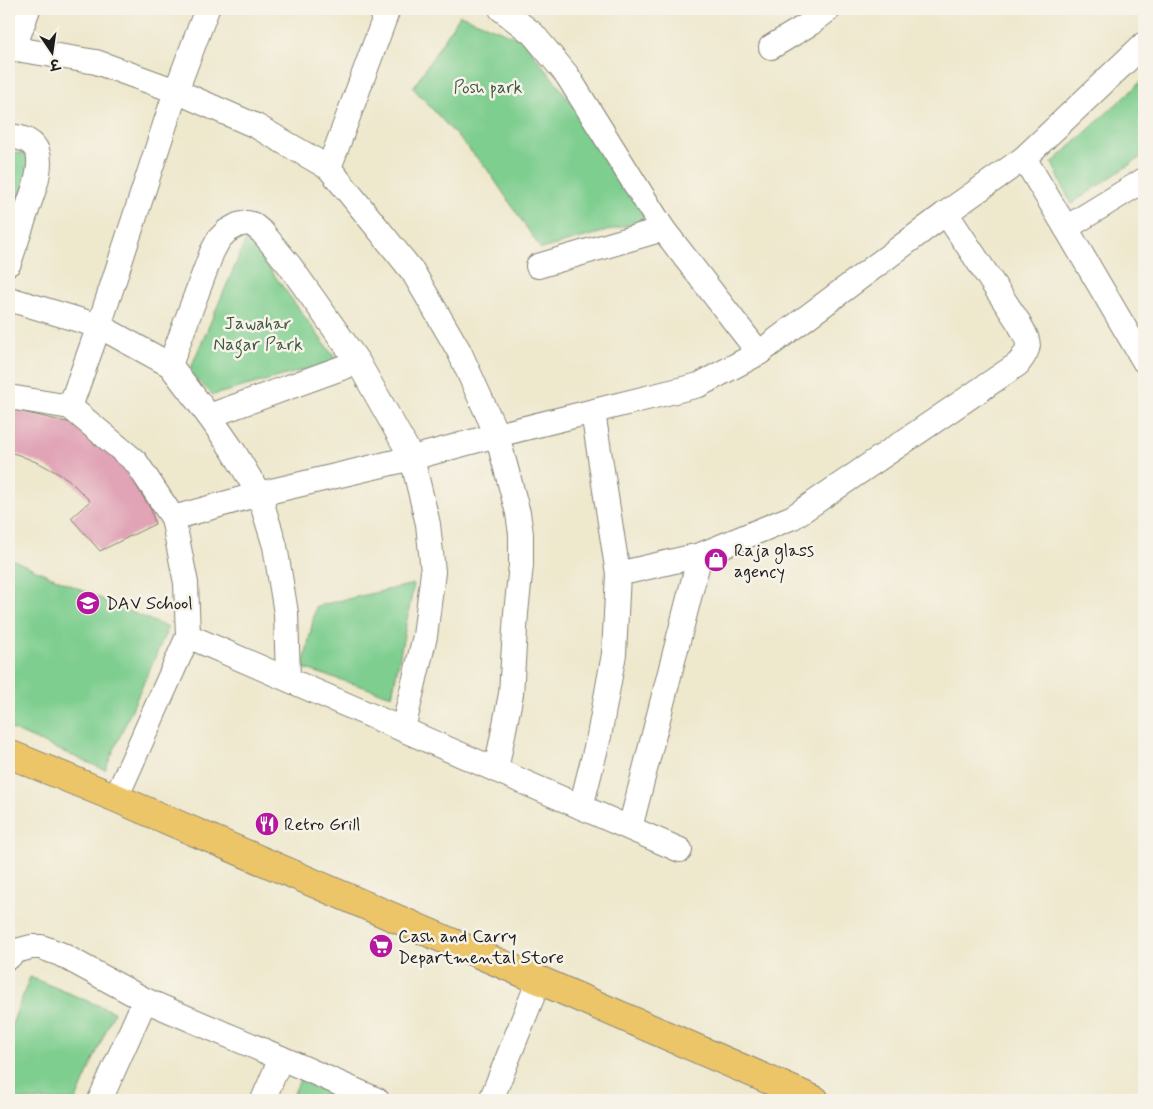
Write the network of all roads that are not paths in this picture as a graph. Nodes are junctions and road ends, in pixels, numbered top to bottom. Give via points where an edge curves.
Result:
1 (28, 9) edge
2 (207, 9) edge
3 (388, 9) edge
4 (501, 9) edge
5 (829, 9) edge
6 (1144, 44) edge
7 (771, 47) dead end
8 (11, 48) edge
9 (176, 91) junction
10 (9, 136) edge
11 (1024, 158) junction
12 (329, 168) junction
13 (1144, 180) edge
14 (946, 213) junction
15 (1066, 228) junction
16 (663, 229) junction
17 (9, 263) edge
18 (538, 266) dead end
19 (9, 299) edge
20 (99, 326) junction
21 (759, 353) junction
22 (1144, 361) edge
23 (358, 362) junction
24 (170, 364) junction
25 (9, 397) edge
26 (70, 407) junction
27 (593, 412) junction
28 (209, 416) junction
29 (497, 435) junction
30 (412, 458) junction
31 (259, 494) junction
32 (173, 518) junction
33 (700, 555) junction
34 (618, 574) junction
35 (188, 636) junction
36 (288, 679) junction
37 (403, 729) junction
38 (11, 760) edge
39 (496, 770) junction
40 (116, 798) junction
41 (581, 807) junction
42 (630, 828) junction
43 (680, 850) dead end
44 (9, 957) edge
45 (539, 980) junction
46 (145, 1000) junction
47 (281, 1058) junction
48 (100, 1100) edge
49 (263, 1100) edge
50 (377, 1100) edge
51 (491, 1100) edge
52 (815, 1100) edge

1 - 8 street
2 - 9 street
3 - 12 street
4 - 16 street via 534,34 567,75
5 - 7 street
6 - 11 street
8 - 9 street via 96,62
9 - 12 street via 256,126
9 - 20 street
10 - 17 street via 29,140 40,160 39,173
11 - 14 street
11 - 15 street
12 - 29 street via 413,272 459,351
13 - 15 street
14 - 21 street
14 - 33 street via 1019,323 1029,345 1026,354 1018,364 793,517
15 - 22 street
16 - 18 street
16 - 21 street
19 - 20 street
20 - 24 street
20 - 26 street
21 - 27 street via 699,385
23 - 24 street via 290,266 262,232 247,223 227,230 219,239
23 - 28 street
23 - 30 street
24 - 28 street
25 - 26 street
26 - 32 street via 136,462
27 - 29 street
27 - 34 street
28 - 31 street
29 - 30 street
29 - 39 street via 518,513 521,557 511,694
30 - 31 street
30 - 37 street via 428,524 433,572 425,636
31 - 32 street
31 - 36 street via 275,546 286,613
32 - 35 street via 186,583
33 - 34 street
33 - 42 street
34 - 41 street via 614,654 599,736
35 - 36 street
35 - 40 street
36 - 37 street
37 - 39 street
38 - 40 main road
39 - 41 street
40 - 45 main road
41 - 42 street
42 - 43 street
44 - 46 street via 16,951 41,947
45 - 51 street
45 - 52 main road
46 - 47 street
46 - 48 street
47 - 49 street
47 - 50 street

